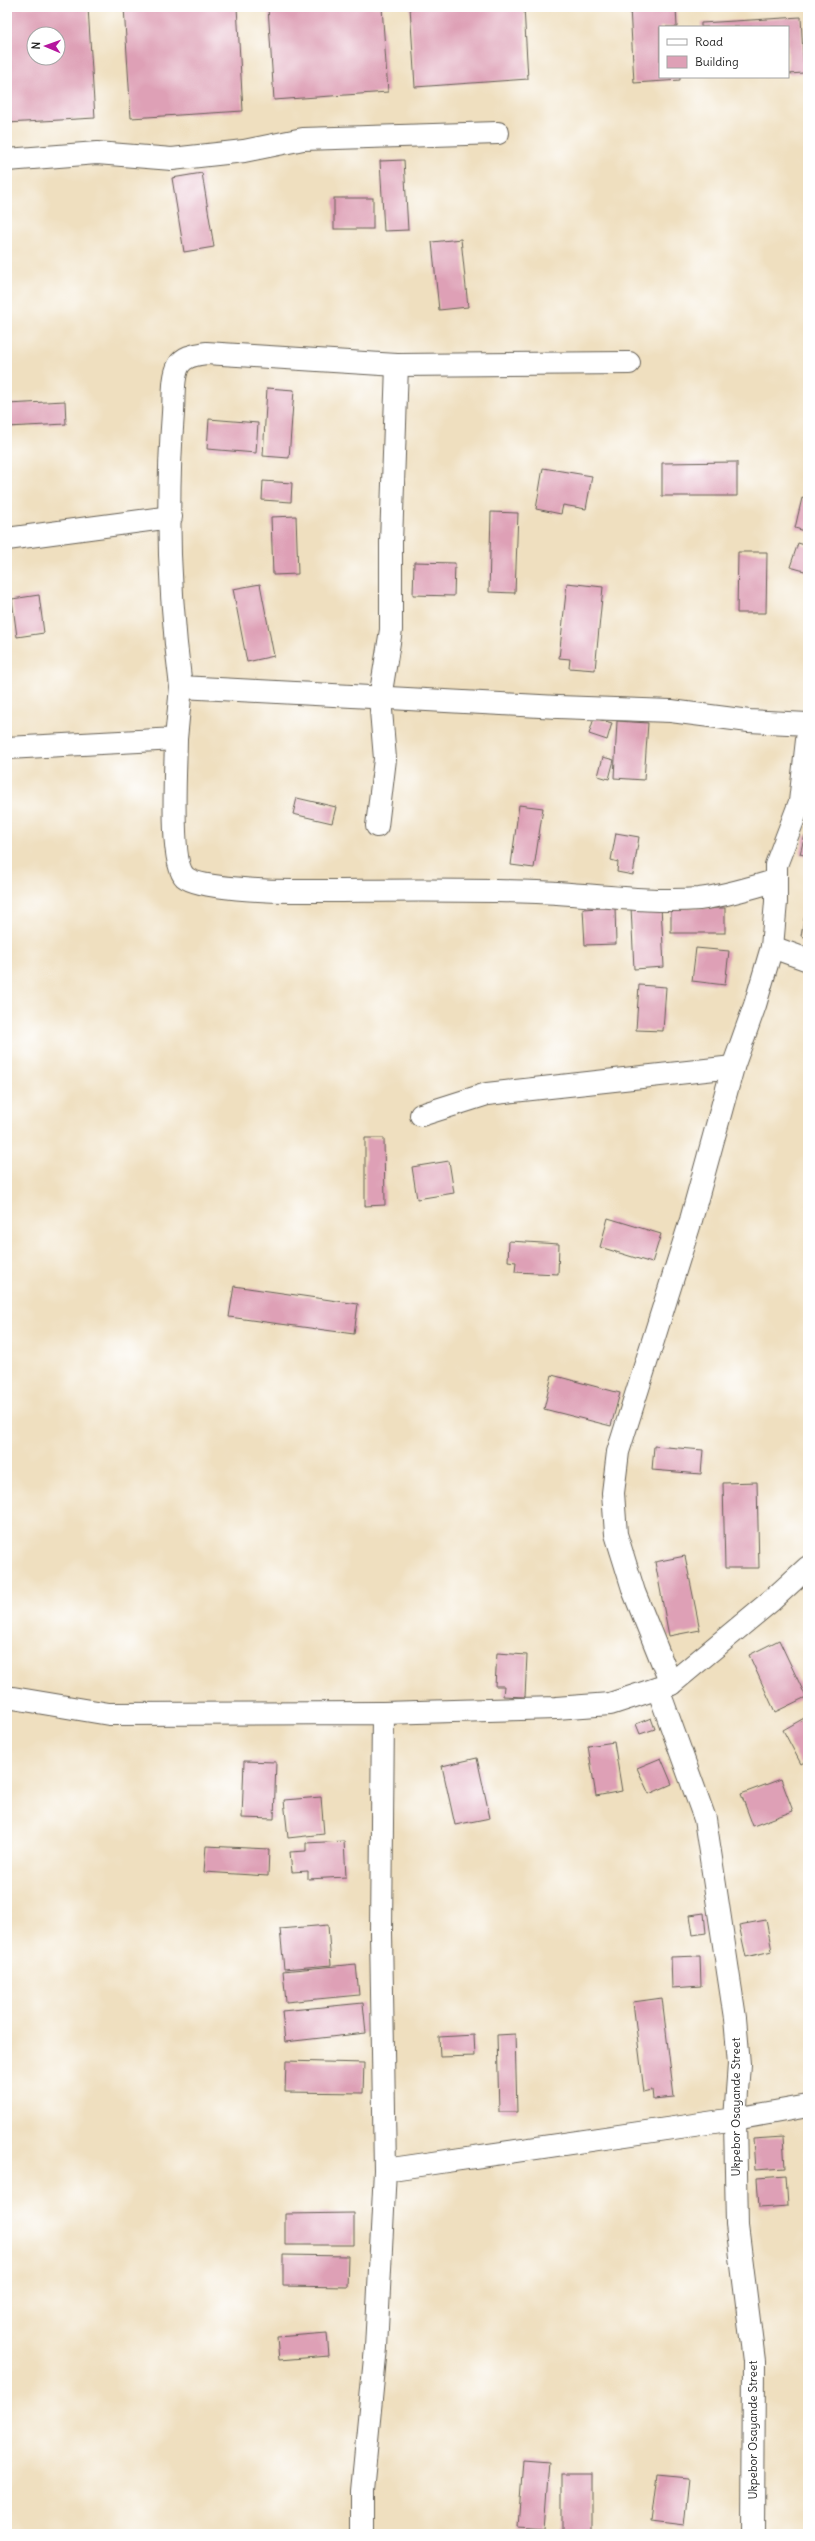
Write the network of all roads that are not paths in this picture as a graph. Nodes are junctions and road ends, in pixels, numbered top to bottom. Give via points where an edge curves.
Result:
1 (498, 133) dead end
2 (7, 160) edge
3 (629, 363) dead end
4 (397, 365) junction
5 (171, 517) junction
6 (7, 539) edge
7 (181, 687) junction
8 (380, 698) junction
9 (808, 724) edge
10 (808, 731) edge
11 (176, 739) junction
12 (7, 748) edge
13 (377, 826) dead end
14 (774, 881) junction
15 (772, 947) junction
16 (808, 960) edge
17 (734, 1067) junction
18 (421, 1115) dead end
19 (808, 1567) edge
20 (664, 1686) junction
21 (7, 1697) edge
22 (384, 1713) junction
23 (808, 2106) edge
24 (735, 2120) junction
25 (385, 2170) junction
26 (362, 2534) edge
27 (753, 2534) edge

1 - 2 street via 303,139 244,151 172,159 97,153
3 - 4 street
4 - 5 street via 206,353 190,356 179,365 175,385
4 - 8 street via 391,630
5 - 6 street
5 - 7 street via 171,597
7 - 8 street
7 - 11 street
8 - 9 street via 671,711 749,721
8 - 13 street via 385,760
10 - 14 street, Ukpebor Osayande Street via 800,802 781,847
11 - 12 street
11 - 14 street via 176,846 179,864 185,876 198,884 279,891 536,892 699,899 729,894
14 - 15 street, Ukpebor Osayande Street via 776,902
15 - 16 street
15 - 17 street, Ukpebor Osayande Street
17 - 18 street via 487,1094
17 - 20 street, Ukpebor Osayande Street via 691,1220 618,1452 613,1493 618,1541
19 - 20 street via 772,1600
20 - 22 street via 610,1704
20 - 24 street, Ukpebor Osayande Street via 705,1819 735,2018 739,2064
21 - 22 street via 109,1714
22 - 25 street via 381,1933
23 - 24 street
24 - 25 street
24 - 27 street, Ukpebor Osayande Street via 737,2225 754,2361
25 - 26 street via 376,2348 362,2491

